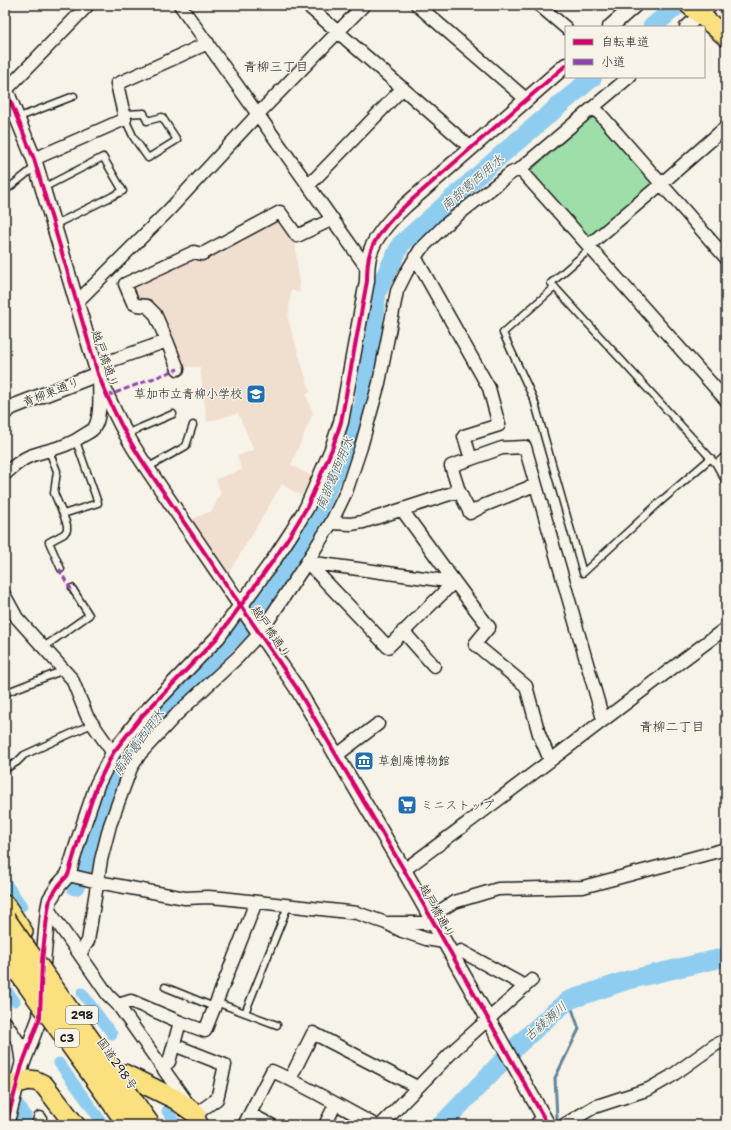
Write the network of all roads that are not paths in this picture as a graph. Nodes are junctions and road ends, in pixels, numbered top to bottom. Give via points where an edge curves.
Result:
1 (88, 5) edge
2 (180, 5) edge
3 (307, 5) edge
4 (364, 5) edge
5 (417, 5) edge
6 (539, 5) edge
7 (635, 5) edge
8 (699, 9) edge
9 (611, 26) edge
10 (687, 26) edge
11 (565, 27) edge
12 (338, 31) junction
13 (726, 37) edge
14 (208, 43) junction
15 (565, 66) edge
16 (627, 78) edge
17 (403, 88) junction
18 (7, 96) edge
19 (74, 96) dead end
20 (527, 100) junction
21 (594, 106) junction
22 (258, 114) junction
23 (125, 117) junction
24 (17, 118) junction
25 (724, 133) edge
26 (471, 148) junction
27 (35, 162) junction
28 (520, 169) junction
29 (661, 184) junction
30 (309, 185) junction
31 (44, 188) junction
32 (5, 190) edge
33 (333, 219) junction
34 (54, 225) junction
35 (589, 247) junction
36 (415, 257) junction
37 (726, 258) edge
38 (367, 268) junction
39 (555, 287) junction
40 (75, 299) junction
41 (167, 342) junction
42 (178, 368) dead end
43 (97, 370) junction
44 (726, 400) edge
45 (5, 412) edge
46 (173, 414) dead end
47 (193, 425) dead end
48 (126, 434) junction
49 (76, 441) junction
50 (49, 451) junction
51 (726, 455) edge
52 (710, 458) junction
53 (471, 459) junction
54 (716, 464) junction
55 (147, 468) junction
56 (5, 474) edge
57 (726, 482) edge
58 (535, 485) junction
59 (459, 491) junction
60 (402, 510) junction
61 (63, 514) junction
62 (331, 522) junction
63 (307, 562) junction
64 (61, 569) dead end
65 (454, 582) junction
66 (72, 588) dead end
67 (5, 596) edge
68 (242, 608) junction
69 (726, 628) edge
70 (259, 631) junction
71 (403, 631) junction
72 (44, 649) junction
73 (434, 666) dead end
74 (64, 670) junction
75 (5, 693) edge
76 (603, 719) junction
77 (92, 724) junction
78 (378, 724) dead end
79 (113, 753) junction
80 (337, 755) junction
81 (550, 760) junction
82 (5, 769) edge
83 (726, 849) edge
84 (404, 870) junction
85 (68, 875) junction
86 (98, 882) junction
87 (256, 902) junction
88 (5, 905) edge
89 (288, 906) junction
90 (48, 909) junction
91 (5, 920) edge
92 (431, 920) junction
93 (386, 923) junction
94 (444, 942) junction
95 (5, 952) edge
96 (80, 954) junction
97 (451, 955) junction
98 (42, 960) junction
99 (5, 966) edge
100 (165, 987) dead end
101 (215, 1004) junction
102 (118, 1005) junction
103 (245, 1013) junction
104 (40, 1017) junction
105 (487, 1019) junction
106 (5, 1022) edge
107 (180, 1022) junction
108 (278, 1025) dead end
109 (726, 1040) edge
110 (174, 1045) junction
111 (22, 1065) junction
112 (162, 1067) junction
113 (124, 1074) junction
114 (290, 1079) junction
115 (16, 1086) junction
116 (417, 1087) junction
117 (335, 1105) junction
118 (250, 1114) junction
119 (6, 1119) edge
120 (199, 1119) edge
121 (542, 1122) edge
122 (75, 1125) edge
123 (118, 1125) edge
124 (129, 1125) edge
125 (149, 1125) edge
126 (160, 1125) edge
127 (244, 1125) edge
128 (271, 1125) edge
129 (325, 1125) edge
130 (375, 1125) edge
131 (381, 1125) edge
132 (564, 1125) edge

1 - 18 street
2 - 14 street
3 - 12 street
4 - 12 street
5 - 20 street
6 - 11 street
7 - 9 street
8 - 10 street
8 - 13 main road
12 - 17 street
12 - 22 street
14 - 22 street
14 - 23 street via 117,84
15 - 20 street
16 - 21 street
17 - 26 street
17 - 30 street
18 - 24 street, 越戸橋通り
19 - 24 lane
20 - 26 street
21 - 28 street
21 - 29 street
22 - 30 street
22 - 40 street via 169,210 82,297
23 - 23 lane via 134,138 148,158 177,140 162,116 147,121 144,113
23 - 27 street
24 - 27 street, 越戸橋通り
25 - 29 street
26 - 38 street via 392,218 370,252
27 - 31 street, 越戸橋通り
27 - 32 lane
28 - 35 street
28 - 36 street via 511,173 445,226
29 - 35 street
29 - 37 street
30 - 33 street
31 - 34 street, 越戸橋通り
31 - 34 lane via 103,157 123,191
33 - 38 street
33 - 41 street via 297,236 280,212 202,254 194,252 126,284 133,303 147,306 155,314
34 - 40 street, 越戸橋通り
35 - 39 lane via 551,283
35 - 44 street
36 - 53 street via 489,388 499,425 464,436
36 - 62 street via 397,291 379,383 361,447 346,492
38 - 68 street via 367,281 342,422 307,506
39 - 52 lane
39 - 52 lane via 503,333 534,400 583,573
40 - 43 street, 越戸橋通り
41 - 42 street
41 - 43 street
43 - 45 street, 青柳東通り
43 - 48 street, 越戸橋通り
43 - 49 street via 100,400 98,419 94,428
46 - 48 lane
47 - 55 lane via 186,446
48 - 55 street, 越戸橋通り
49 - 50 street
49 - 61 lane via 98,503
50 - 56 street via 30,456
50 - 61 lane via 57,471 54,493
51 - 54 lane
52 - 54 lane
53 - 58 street via 502,448 525,447
53 - 59 street via 451,466
54 - 57 lane
55 - 68 street, 越戸橋通り
58 - 59 street via 485,505 470,514
58 - 76 street
59 - 60 street
60 - 62 street via 357,523
60 - 65 street
61 - 64 lane via 67,530 49,542
62 - 63 street
63 - 65 street
63 - 70 street
63 - 71 street via 388,647
65 - 71 street
65 - 81 street via 489,628 475,644 526,686
66 - 72 lane via 89,615
67 - 72 street via 17,618
68 - 70 street, 越戸橋通り
68 - 79 street via 211,645 141,717
69 - 76 street
70 - 80 street, 越戸橋通り
70 - 86 street via 238,657 177,714 140,754 131,768 110,825
71 - 73 street
72 - 74 street
74 - 75 lane
74 - 77 street via 72,679
76 - 81 street
77 - 79 street
77 - 82 lane via 24,755
78 - 80 street
79 - 85 street via 97,785
80 - 84 street, 越戸橋通り
81 - 84 street
83 - 92 street via 583,887 498,889 454,902
84 - 92 street, 越戸橋通り
85 - 86 street
85 - 90 street via 50,899
86 - 87 street via 185,898 208,897
86 - 96 street via 88,941
87 - 89 street
87 - 101 street
88 - 98 highway, 国道298号 / 298
89 - 93 street via 357,913
89 - 103 lane
90 - 96 street
90 - 98 street
91 - 125 highway, C3, bridge
92 - 93 street
92 - 94 street, 越戸橋通り
93 - 94 street via 426,939
94 - 97 street, 越戸橋通り
95 - 124 highway, C3, bridge
96 - 102 street via 108,995
97 - 105 street, 越戸橋通り
97 - 105 street via 461,951 528,983
98 - 104 street
98 - 113 highway, 国道298号 / 298
99 - 104 highway, 298
100 - 101 lane
101 - 103 lane
101 - 107 street via 205,1031
102 - 107 street via 131,1001
102 - 112 street
103 - 108 lane
104 - 111 street
104 - 123 highway, 298
105 - 116 street
105 - 121 street, 越戸橋通り
106 - 111 street via 19,1043
107 - 110 street
109 - 132 street via 649,1089 594,1107
110 - 112 street via 169,1062
110 - 120 street via 225,1066 217,1099
111 - 115 street
112 - 120 street
113 - 120 highway via 175,1099
113 - 126 highway, 国道298号 / 298
114 - 116 street via 313,1033
114 - 117 street
114 - 118 street via 272,1071
115 - 119 street
115 - 122 highway via 28,1080 44,1085
116 - 131 street
117 - 129 street
117 - 130 street
118 - 127 street
118 - 128 street

